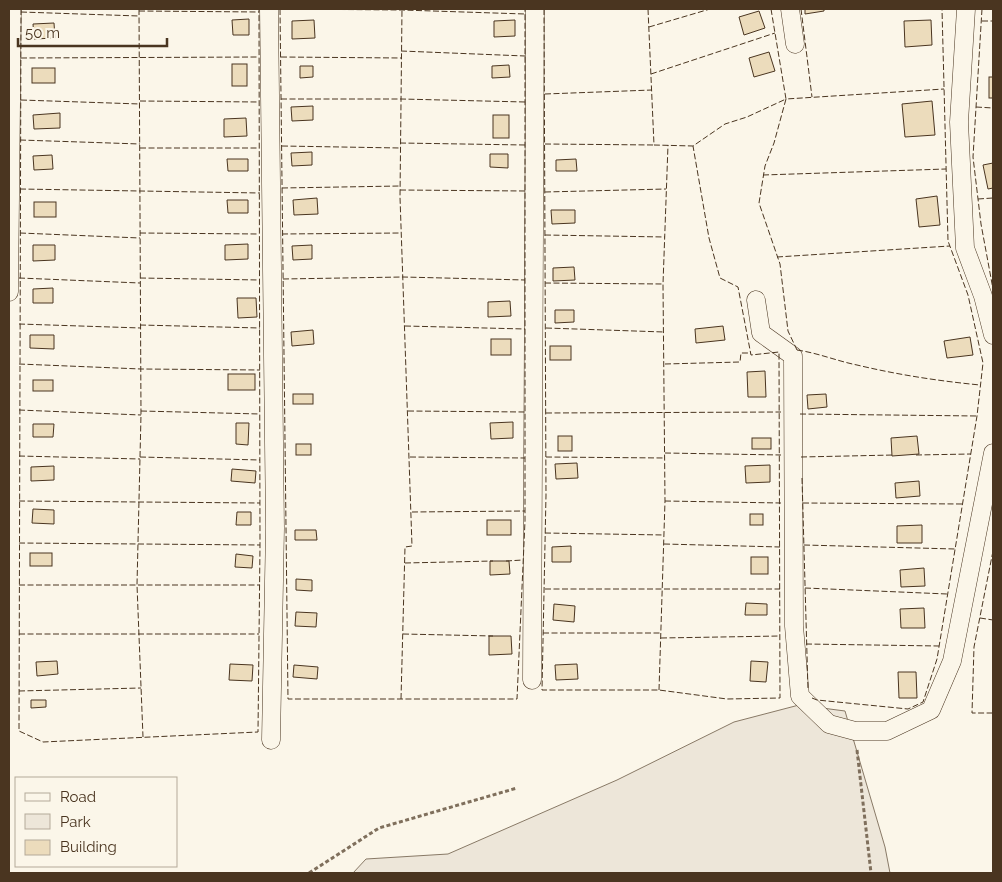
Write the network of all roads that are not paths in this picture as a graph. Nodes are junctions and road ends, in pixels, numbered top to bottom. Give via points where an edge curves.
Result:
1 (12, 9) edge
2 (269, 9) edge
3 (535, 9) edge
4 (790, 9) edge
5 (966, 9) edge
6 (794, 44) dead end
7 (9, 292) edge
8 (756, 300) dead end
9 (993, 335) edge
10 (993, 453) edge
11 (532, 680) dead end
12 (271, 740) dead end

1 - 7 street
2 - 12 street via 275,518
3 - 11 street
4 - 6 street
5 - 9 street via 959,122 965,248
8 - 10 street via 761,333 793,356 794,626 800,696 829,724 855,731 887,731 932,710 952,661

